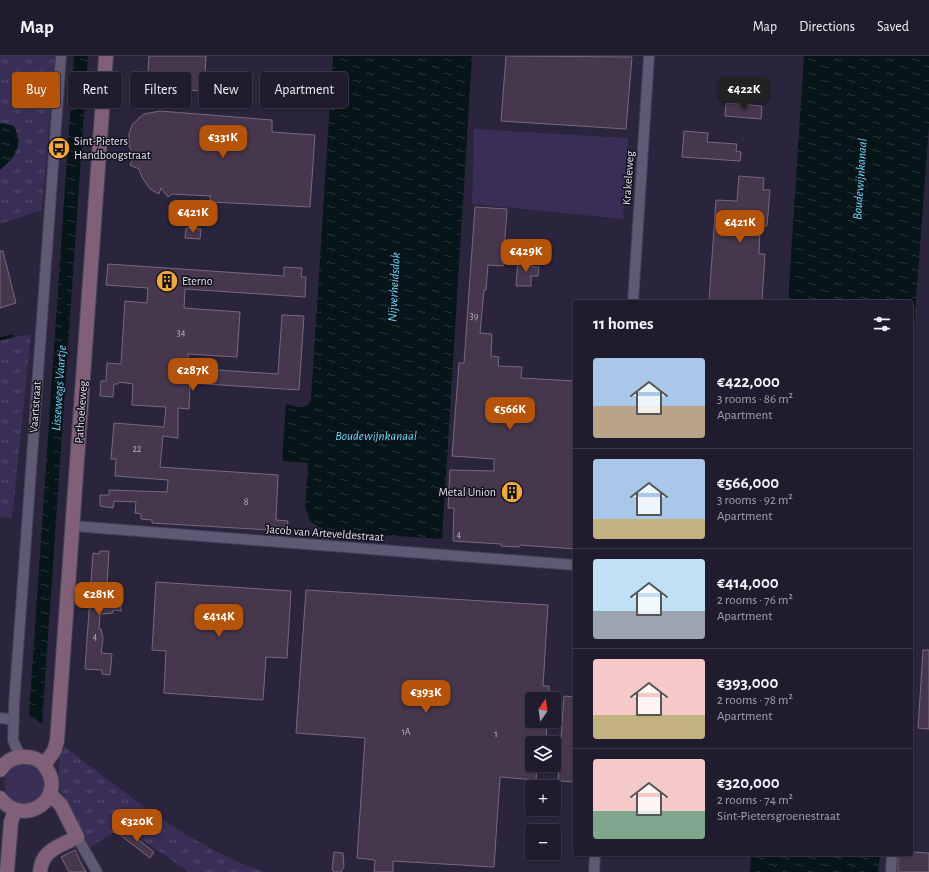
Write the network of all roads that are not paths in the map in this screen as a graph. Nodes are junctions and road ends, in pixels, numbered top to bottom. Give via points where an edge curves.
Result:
1 (61, 56) edge
2 (106, 56) edge
3 (649, 56) edge
4 (633, 300) edge
5 (73, 526) junction
6 (573, 565) edge
7 (0, 718) edge
8 (14, 720) junction
9 (20, 756) junction
10 (44, 765) junction
11 (0, 770) edge
12 (50, 794) junction
13 (0, 799) edge
14 (15, 810) junction
15 (77, 837) junction
16 (595, 856) edge
17 (892, 856) edge
18 (7, 872) edge
19 (40, 872) edge
20 (97, 872) edge
21 (594, 872) edge
22 (891, 872) edge

1 - 8 street, Vaartstraat
2 - 5 main road, Pathoekeweg
3 - 4 street, Krakeleweg
5 - 6 street, Jacob van Arteveldestraat
5 - 10 main road, Pathoekeweg via 57,740 54,751
7 - 8 street
8 - 9 street, Vaartstraat via 13,740
9 - 10 main road via 37,759
9 - 11 main road via 12,759
10 - 12 main road via 51,778
12 - 14 main road via 40,807 32,811
12 - 15 main road via 62,805
13 - 14 main road via 6,806
14 - 18 main road via 11,822
15 - 19 main road via 46,853 41,862
15 - 20 street
16 - 21 street
17 - 22 street

